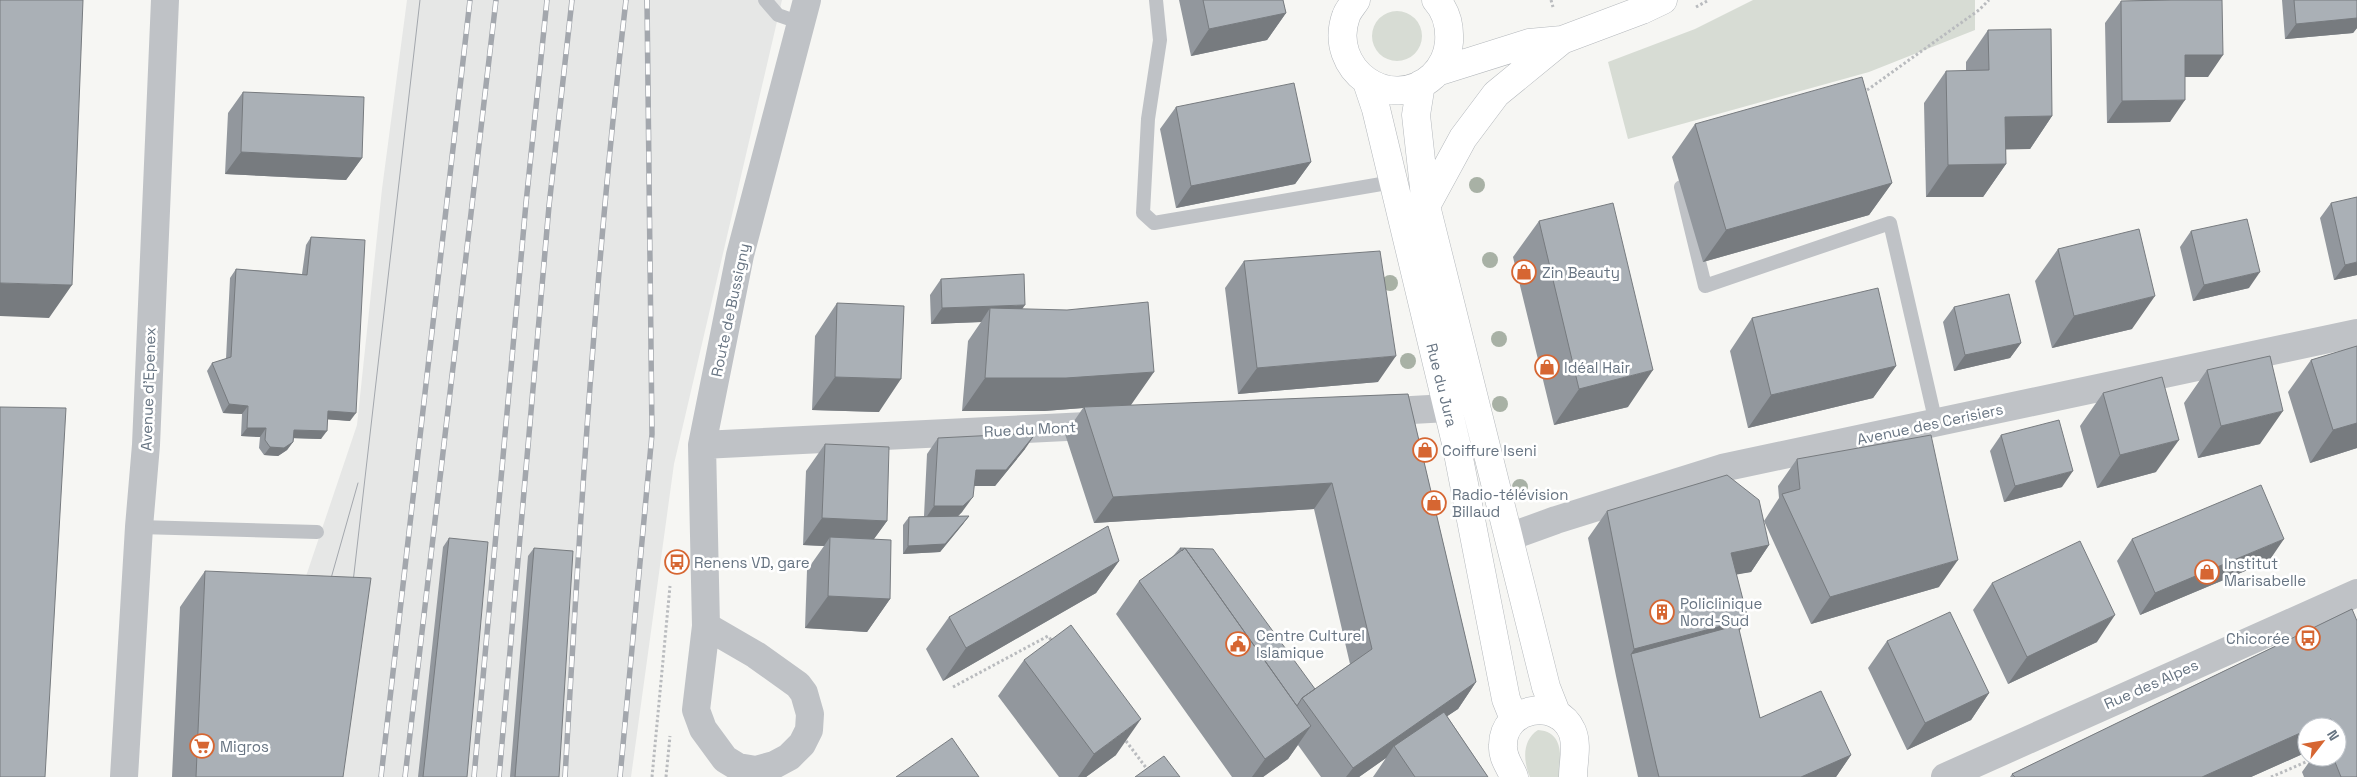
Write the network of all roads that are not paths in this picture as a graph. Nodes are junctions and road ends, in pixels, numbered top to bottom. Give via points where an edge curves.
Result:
1 (165, 0) edge
2 (765, 0) edge
3 (1156, 0) edge
4 (1356, 0) edge
5 (1662, 0) edge
6 (1445, 1) edge
7 (804, 11) edge
8 (1562, 40) junction
9 (1429, 78) junction
10 (1367, 82) junction
11 (1394, 182) junction
12 (1681, 188) dead end
13 (1426, 206) junction
14 (2357, 333) edge
15 (1448, 408) junction
16 (1348, 413) edge
17 (1936, 423) junction
18 (1129, 424) edge
19 (702, 445) junction
20 (139, 527) junction
21 (317, 532) dead end
22 (1509, 537) junction
23 (2357, 593) edge
24 (706, 626) junction
25 (1558, 714) junction
26 (1514, 719) junction
27 (124, 777) edge
28 (1514, 777) edge
29 (1573, 777) edge
30 (1945, 777) edge

1 - 20 street, Avenue d'Epenex via 146,445
2 - 7 lane via 778,15
3 - 11 lane via 1160,40 1148,119 1143,213 1154,223
4 - 10 main road via 1346,14 1342,32 1344,50 1351,66
5 - 8 main road
6 - 9 main road, Rue du Jura via 1449,46 1445,60
7 - 19 street, Route de Bussigny via 740,255
8 - 9 main road via 1529,43
8 - 13 main road via 1496,94 1463,138
9 - 10 main road via 1408,89 1393,90
9 - 13 main road, Rue du Jura via 1416,114
10 - 11 main road, Rue du Jura
11 - 15 main road, Rue du Jura
12 - 17 lane via 1705,286 1890,223
13 - 22 main road, Rue du Jura
14 - 17 street, Avenue des Cerisiers
15 - 16 street
15 - 26 main road, Rue du Jura via 1506,699
17 - 22 street, Avenue des Cerisiers via 1722,468
18 - 19 street, Rue du Mont
19 - 24 street, Route de Bussigny
20 - 21 lane
20 - 27 street, Avenue d'Epenex
22 - 25 main road, Rue du Jura via 1546,687
23 - 30 street, Rue des Alpes
24 - 24 street, Route de Bussigny via 696,710 713,746 738,767 756,770 789,757 802,744 808,730 810,714 804,693 798,685 756,655
25 - 26 main road via 1540,709
25 - 29 main road, Rue du Jura via 1574,738
26 - 28 main road via 1502,743 1503,755

